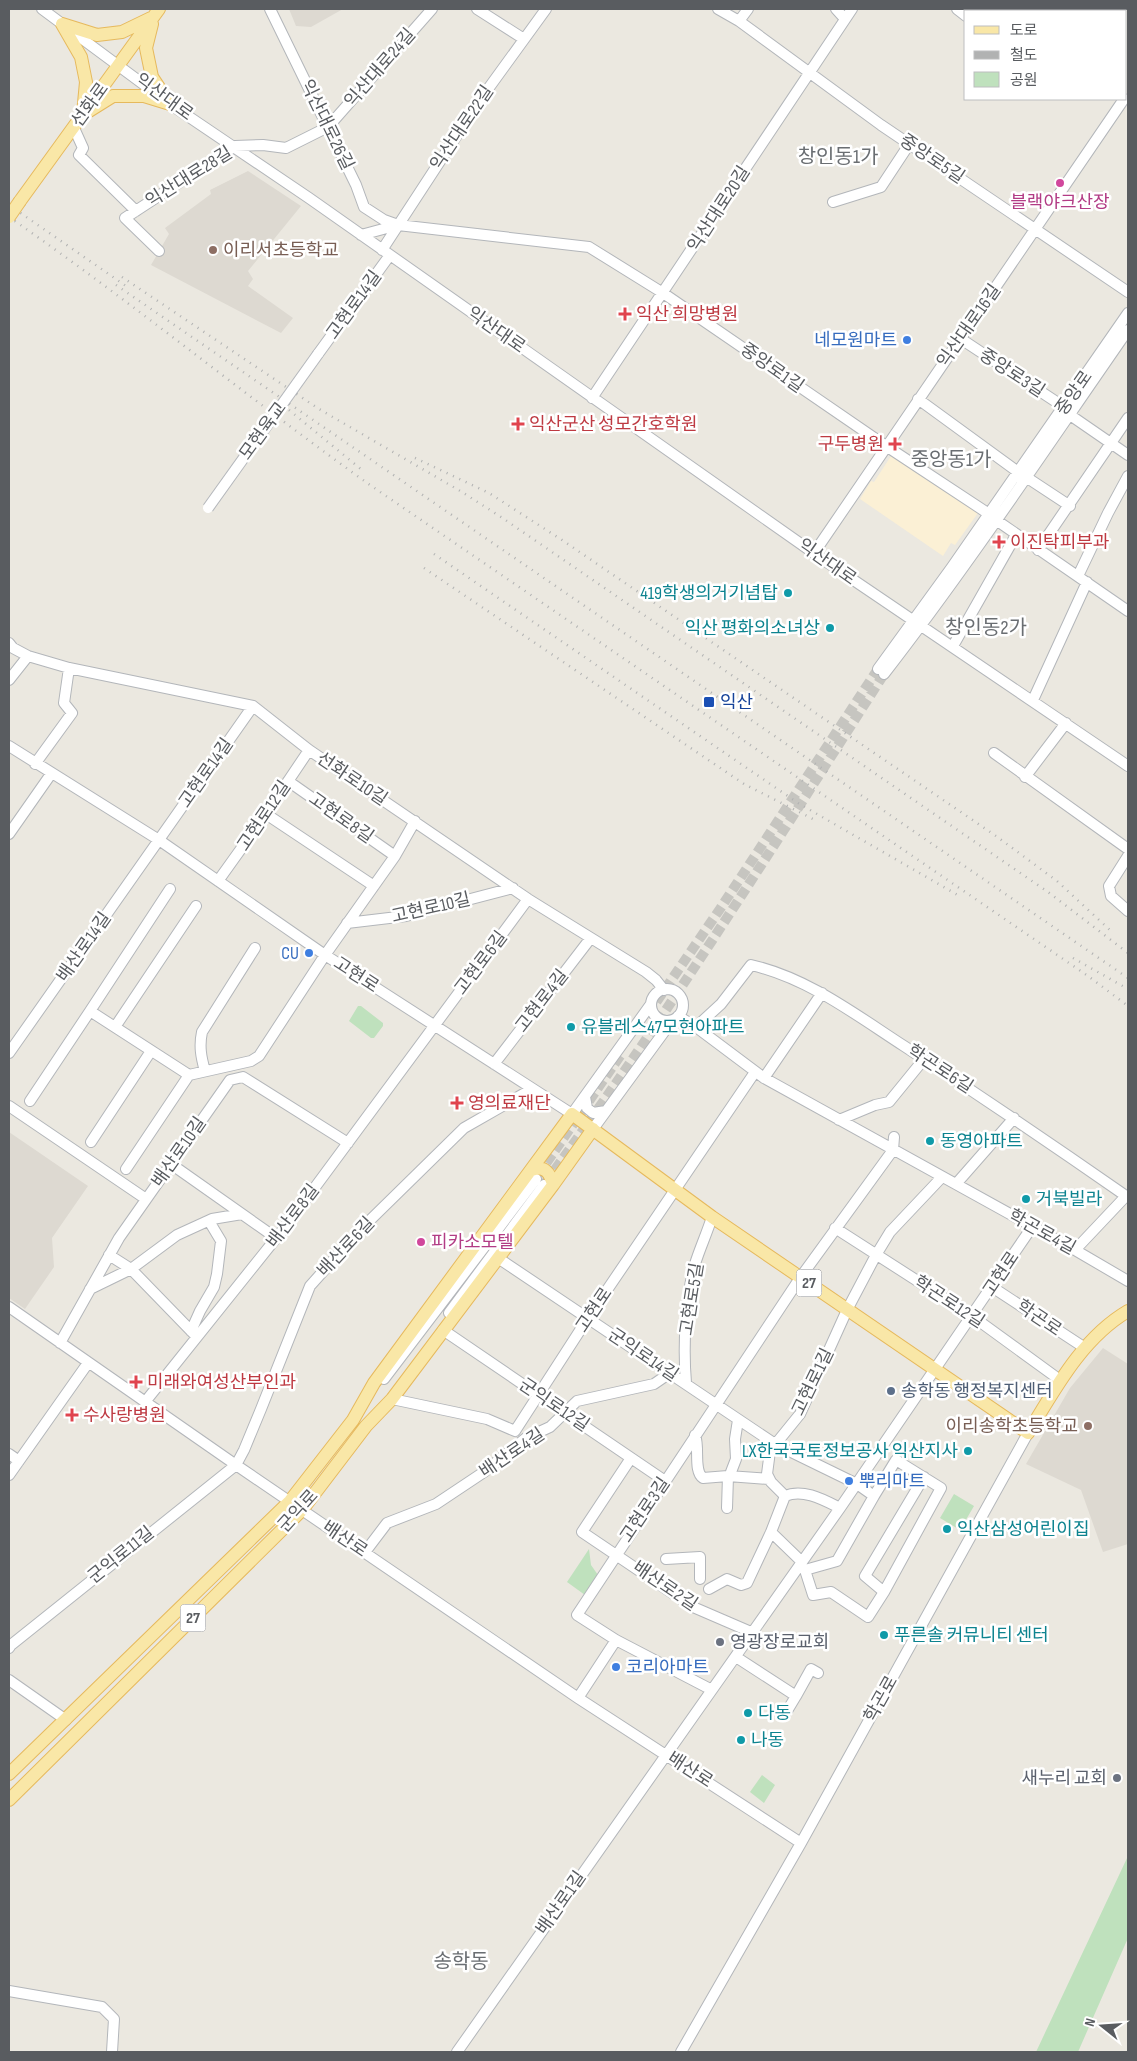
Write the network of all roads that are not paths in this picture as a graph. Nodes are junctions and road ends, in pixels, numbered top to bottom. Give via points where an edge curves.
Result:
1 (42, 9) edge
2 (270, 9) edge
3 (432, 9) edge
4 (477, 9) edge
5 (546, 9) edge
6 (718, 9) edge
7 (748, 9) edge
8 (836, 9) edge
9 (852, 9) edge
10 (156, 13) edge
11 (845, 19) junction
12 (739, 21) junction
13 (62, 24) junction
14 (524, 39) junction
15 (120, 65) junction
16 (810, 72) junction
17 (1123, 100) edge
18 (170, 104) junction
19 (83, 115) junction
20 (328, 127) junction
21 (74, 128) junction
22 (910, 143) junction
23 (235, 146) junction
24 (833, 202) dead end
25 (136, 211) junction
26 (9, 217) edge
27 (398, 226) junction
28 (1035, 229) junction
29 (361, 235) junction
30 (158, 251) dead end
31 (386, 253) junction
32 (1128, 292) edge
33 (663, 293) junction
34 (1128, 313) edge
35 (1128, 330) edge
36 (961, 339) junction
37 (318, 354) joint
38 (592, 398) junction
39 (918, 399) junction
40 (1067, 411) junction
41 (1128, 418) edge
42 (1111, 443) junction
43 (886, 446) junction
44 (1128, 455) edge
45 (1022, 474) junction
46 (1128, 476) edge
47 (1070, 506) junction
48 (208, 508) dead end
49 (993, 517) junction
50 (1016, 535) junction
51 (1038, 550) junction
52 (814, 553) junction
53 (1078, 576) junction
54 (1087, 582) junction
55 (1128, 611) edge
56 (917, 623) junction
57 (9, 644) edge
58 (953, 646) junction
59 (28, 656) junction
60 (69, 668) junction
61 (881, 672) tunnel mouth
62 (9, 680) edge
63 (1033, 700) junction
64 (252, 706) junction
65 (1066, 723) junction
66 (9, 746) edge
67 (309, 750) junction
68 (994, 753) dead end
69 (35, 764) junction
70 (1128, 766) edge
71 (51, 774) junction
72 (1025, 777) junction
73 (288, 781) junction
74 (266, 814) junction
75 (415, 821) junction
76 (9, 834) edge
77 (159, 840) junction
78 (1128, 849) edge
79 (395, 856) junction
80 (1128, 856) edge
81 (218, 881) junction
82 (374, 886) junction
83 (514, 888) junction
84 (170, 889) dead end
85 (528, 899) junction
86 (196, 906) dead end
87 (1128, 911) edge
88 (347, 923) junction
89 (590, 939) junction
90 (255, 948) dead end
91 (325, 955) junction
92 (664, 990) junction
93 (822, 993) junction
94 (651, 1004) junction
95 (90, 1011) junction
96 (675, 1018) junction
97 (434, 1026) junction
98 (115, 1027) junction
99 (696, 1027) junction
100 (152, 1050) junction
101 (9, 1053) edge
102 (924, 1059) junction
103 (494, 1064) junction
104 (205, 1071) junction
105 (189, 1075) junction
106 (760, 1075) junction
107 (532, 1089) junction
108 (585, 1097) junction
109 (30, 1100) dead end
110 (9, 1106) edge
111 (606, 1111) junction
112 (572, 1114) junction
113 (1014, 1118) junction
114 (839, 1120) junction
115 (593, 1129) junction
116 (894, 1137) dead end
117 (91, 1142) dead end
118 (348, 1143) junction
119 (893, 1150) junction
120 (171, 1164) junction
121 (126, 1168) dead end
122 (942, 1177) junction
123 (541, 1179) junction
124 (956, 1184) junction
125 (675, 1190) junction
126 (146, 1199) junction
127 (242, 1214) junction
128 (712, 1217) junction
129 (209, 1221) junction
130 (1032, 1227) junction
131 (835, 1228) junction
132 (276, 1238) junction
133 (1075, 1250) junction
134 (109, 1255) junction
135 (876, 1255) junction
136 (498, 1258) junction
137 (131, 1269) junction
138 (800, 1278) junction
139 (1128, 1281) edge
140 (992, 1287) junction
141 (90, 1289) junction
142 (9, 1307) edge
143 (847, 1310) junction
144 (1128, 1311) edge
145 (972, 1316) junction
146 (588, 1318) junction
147 (443, 1330) junction
148 (194, 1334) junction
149 (60, 1343) junction
150 (1085, 1348) junction
151 (88, 1363) junction
152 (934, 1370) junction
153 (670, 1373) junction
154 (1060, 1380) junction
155 (686, 1383) junction
156 (538, 1395) junction
157 (392, 1399) junction
158 (145, 1402) junction
159 (716, 1405) junction
160 (565, 1413) junction
161 (738, 1420) junction
162 (366, 1426) junction
163 (1028, 1433) junction
164 (695, 1435) junction
165 (775, 1444) junction
166 (9, 1454) edge
167 (631, 1458) junction
168 (18, 1461) junction
169 (236, 1465) junction
170 (9, 1474) edge
171 (730, 1476) junction
172 (924, 1477) junction
173 (769, 1479) junction
174 (665, 1481) junction
175 (857, 1484) junction
176 (785, 1496) junction
177 (874, 1496) junction
178 (290, 1501) junction
179 (727, 1508) dead end
180 (840, 1508) junction
181 (302, 1510) junction
182 (771, 1532) junction
183 (365, 1552) junction
184 (616, 1554) junction
185 (666, 1559) dead end
186 (802, 1562) junction
187 (700, 1579) dead end
188 (709, 1589) dead end
189 (884, 1592) junction
190 (751, 1632) junction
191 (616, 1640) junction
192 (9, 1648) edge
193 (736, 1657) junction
194 (818, 1673) dead end
195 (9, 1680) edge
196 (712, 1690) junction
197 (796, 1696) junction
198 (578, 1698) junction
199 (787, 1711) dead end
200 (66, 1720) junction
201 (666, 1755) junction
202 (9, 1774) edge
203 (9, 1800) edge
204 (801, 1843) junction
205 (9, 1991) edge
206 (112, 2052) edge
207 (457, 2052) edge
208 (681, 2052) edge

1 - 13 street, 익산대로
2 - 20 street, 익산대로26길
3 - 20 street, 익산대로24길
4 - 14 street
5 - 14 street, 익산대로22길
6 - 12 street, 중앙로5길
7 - 12 street
8 - 11 street
9 - 11 street, 익산대로20길
10 - 13 main road via 122,32 97,35
10 - 15 main road, 선화로
10 - 18 main road via 146,48 152,77
11 - 16 street, 익산대로20길
12 - 16 street, 중앙로5길
13 - 15 street, 익산대로
13 - 19 main road via 81,57 86,82
14 - 27 street, 익산대로22길
15 - 18 street, 익산대로
15 - 19 main road, 선화로
16 - 22 street, 중앙로5길
16 - 33 street, 익산대로20길
17 - 28 street, 익산대로16길
18 - 19 main road via 144,96 113,96
18 - 23 street, 익산대로
19 - 21 main road, 선화로
20 - 23 street, 익산대로28길 via 286,148
20 - 27 street, 익산대로26길 via 364,207
21 - 25 street via 83,148 80,155
21 - 26 main road, 선화로, bridge
22 - 24 street via 881,187
22 - 28 street, 중앙로5길
23 - 25 street, 익산대로28길
23 - 29 street, 익산대로
25 - 30 street, 익산대로28길 via 125,218
27 - 29 street
27 - 31 street, 익산대로22길
27 - 33 street, 중앙로1길 via 589,247
28 - 32 street, 중앙로5길
28 - 36 street, 익산대로16길
29 - 31 street, 익산대로
31 - 37 street, 고현로14길
31 - 38 street, 익산대로
33 - 38 street, 익산대로20길
33 - 43 street, 중앙로1길
34 - 40 street, 중앙로
35 - 40 street, 중앙로
36 - 39 street, 익산대로16길
36 - 40 street, 중앙로3길
37 - 48 street, 모현육교, bridge
38 - 52 street, 익산대로
39 - 43 street, 익산대로16길
39 - 45 street
40 - 42 street, 중앙로
40 - 45 street, 중앙로
41 - 42 street
42 - 44 street, 중앙로
42 - 47 street
43 - 49 street, 중앙로1길
43 - 52 street, 익산대로16길
45 - 47 street
45 - 49 street, 중앙로
46 - 53 street
47 - 51 street
49 - 50 street
49 - 56 street, 중앙로
50 - 51 street
50 - 58 street
51 - 53 street
52 - 56 street, 익산대로
53 - 54 street
54 - 55 street
54 - 63 street
56 - 58 street, 익산대로
56 - 61 street, 중앙로
57 - 59 street, 선화로10길
58 - 63 street, 익산대로
59 - 60 street, 선화로10길
59 - 62 street
60 - 64 street, 선화로10길
60 - 69 street via 64,703 72,713
63 - 65 street, 익산대로
64 - 67 street, 선화로10길
64 - 77 street, 고현로14길
65 - 70 street, 익산대로
65 - 72 street
66 - 69 street, 고현로
67 - 73 street, 고현로12길
67 - 75 street, 선화로10길
68 - 72 street
69 - 71 street, 고현로
71 - 76 street
71 - 77 street, 고현로
72 - 78 street
73 - 74 street, 고현로12길
73 - 79 street, 고현로8길
74 - 81 street, 고현로12길
74 - 82 street
75 - 79 street
75 - 83 street, 선화로10길
77 - 81 street, 고현로
77 - 101 street, 배산로14길
79 - 82 street
80 - 87 street via 1109,886 1111,896
81 - 91 street, 고현로
82 - 88 street
83 - 85 street, 선화로10길
83 - 88 street, 고현로10길 via 406,916
84 - 95 street
85 - 89 street, 선화로10길
85 - 97 street, 고현로6길
86 - 98 street
88 - 91 street
89 - 92 street, 선화로10길 via 656,980
89 - 103 street, 고현로4길
90 - 104 street via 202,1032 199,1044
91 - 97 street, 고현로
91 - 104 street via 259,1056 251,1061
92 - 94 street via 655,995
92 - 96 street via 674,991 682,999 682,1009
93 - 99 street, 학곤로6길 via 788,975 751,965 721,1004
93 - 102 street, 학곤로6길
93 - 106 street
94 - 96 street via 657,1018
94 - 108 street
95 - 98 street
95 - 109 street
96 - 99 street, 학곤로4길
96 - 111 street
97 - 103 street, 고현로
97 - 118 street, 배산로8길
98 - 100 street
99 - 106 street, 학곤로4길
100 - 105 street
100 - 117 street
102 - 113 street, 학곤로6길
102 - 114 street via 889,1102
103 - 107 street, 고현로
104 - 105 street
105 - 121 street
106 - 114 street, 학곤로4길
106 - 125 street, 고현로
107 - 112 street, 고현로
107 - 169 street, 배산로6길 via 464,1128 361,1229 310,1286
108 - 111 street via 586,1108 593,1113
108 - 112 street
110 - 126 street
111 - 115 street
112 - 115 main road, 고현로 / 27
112 - 123 main road, 27
113 - 124 street
113 - 133 street, 학곤로6길 via 1126,1196
114 - 119 street, 학곤로4길
115 - 123 main road, 27
115 - 125 main road, 고현로 / 27
116 - 119 street
118 - 120 street, 배산로10길 via 243,1077 230,1080
118 - 132 street, 배산로8길
119 - 122 street, 학곤로4길
119 - 131 street
120 - 126 street, 배산로10길
120 - 127 street
122 - 124 street, 학곤로4길
122 - 135 street via 890,1232
123 - 136 main road, 27
123 - 162 street, 군익로
123 - 178 main road, 군익로 / 27 via 374,1384 353,1420
124 - 130 street, 학곤로4길
125 - 128 main road, 고현로 / 27
125 - 146 street, 고현로
126 - 134 street, 배산로10길
127 - 129 street
127 - 132 street
128 - 138 main road, 고현로 / 27
128 - 155 street, 고현로5길 via 695,1266 687,1311
129 - 137 street via 177,1235
129 - 148 street via 221,1241 217,1274 214,1287 200,1311
130 - 133 street, 학곤로4길
130 - 140 street, 고현로
131 - 135 street, 학곤로12길
131 - 138 street
132 - 148 street, 배산로8길
133 - 139 street, 학곤로4길
134 - 137 street
134 - 141 street, 배산로10길
135 - 143 street
135 - 145 street, 학곤로12길
136 - 146 street, 군익로14길
136 - 147 main road, 27
137 - 141 street
137 - 148 street
138 - 143 main road, 고현로 / 27
138 - 159 street, 고현로3길
140 - 145 street, 고현로
140 - 150 street, 학곤로
141 - 149 street, 배산로10길
142 - 149 street, 배산로
143 - 152 main road, 고현로 / 27
143 - 165 street, 고현로1길 via 800,1414
144 - 150 main road, 학곤로 via 1112,1320
145 - 152 street, 고현로
145 - 154 street, 학곤로12길
146 - 153 street, 군익로14길
146 - 156 street, 고현로
147 - 156 street, 군익로12길
147 - 157 main road, 27
148 - 158 street, 배산로8길
149 - 151 street, 배산로
150 - 154 main road, 학곤로
151 - 158 street, 배산로
151 - 168 street
152 - 163 main road, 고현로 / 27
152 - 175 street
153 - 155 street, 군익로14길
153 - 160 street, 배산로4길 via 654,1384 577,1401
154 - 163 main road, 학곤로
155 - 159 street, 군익로14길
156 - 157 street, 고현로 via 515,1431 487,1420
156 - 160 street, 군익로12길
157 - 162 main road, 27
158 - 169 street, 배산로
159 - 161 street, 군익로14길
159 - 164 street, 고현로3길
160 - 167 street, 군익로12길
160 - 183 street, 배산로4길 via 550,1427 526,1438 484,1472 436,1504 387,1523
161 - 165 street, 군익로14길
161 - 171 street via 734,1439 736,1459
162 - 181 main road, 군익로 / 27
163 - 204 street, 학곤로
164 - 171 street via 699,1444 697,1466 700,1476
164 - 174 street, 고현로3길
165 - 173 street, 고현로1길 via 770,1451
165 - 175 street, 군익로14길
166 - 168 street
167 - 174 street, 군익로12길
167 - 184 street, 배산로2길 via 582,1532
168 - 170 street
169 - 178 street, 배산로
169 - 192 street, 군익로11길
171 - 173 street
171 - 179 street
172 - 177 street via 896,1460
172 - 189 street via 941,1488
172 - 189 street via 864,1576
173 - 176 street
174 - 184 street, 고현로3길
175 - 177 street, 군익로14길
175 - 180 street
176 - 180 street via 795,1492
176 - 182 street
177 - 189 street via 837,1561 805,1570 812,1596 831,1592 868,1617
178 - 181 street, 배산로
178 - 200 main road, 군익로 / 27
180 - 186 street
181 - 183 street, 배산로
181 - 203 main road, 군익로 / 27
182 - 186 street
182 - 188 street via 747,1583 741,1585 727,1579
183 - 198 street, 배산로
184 - 190 street, 배산로2길 via 693,1607
184 - 191 street, 고현로3길 via 578,1615
185 - 187 street via 700,1557
186 - 190 street
190 - 193 street
191 - 196 street, 고현로3길
191 - 198 street
193 - 196 street
193 - 197 street
194 - 197 street via 811,1669
195 - 200 street
196 - 201 street
197 - 199 street
198 - 201 street, 배산로
200 - 202 main road, 군익로 / 27
201 - 204 street, 배산로
201 - 207 street, 배산로1길
204 - 208 street, 학곤로
205 - 206 street via 102,2007 114,2018

